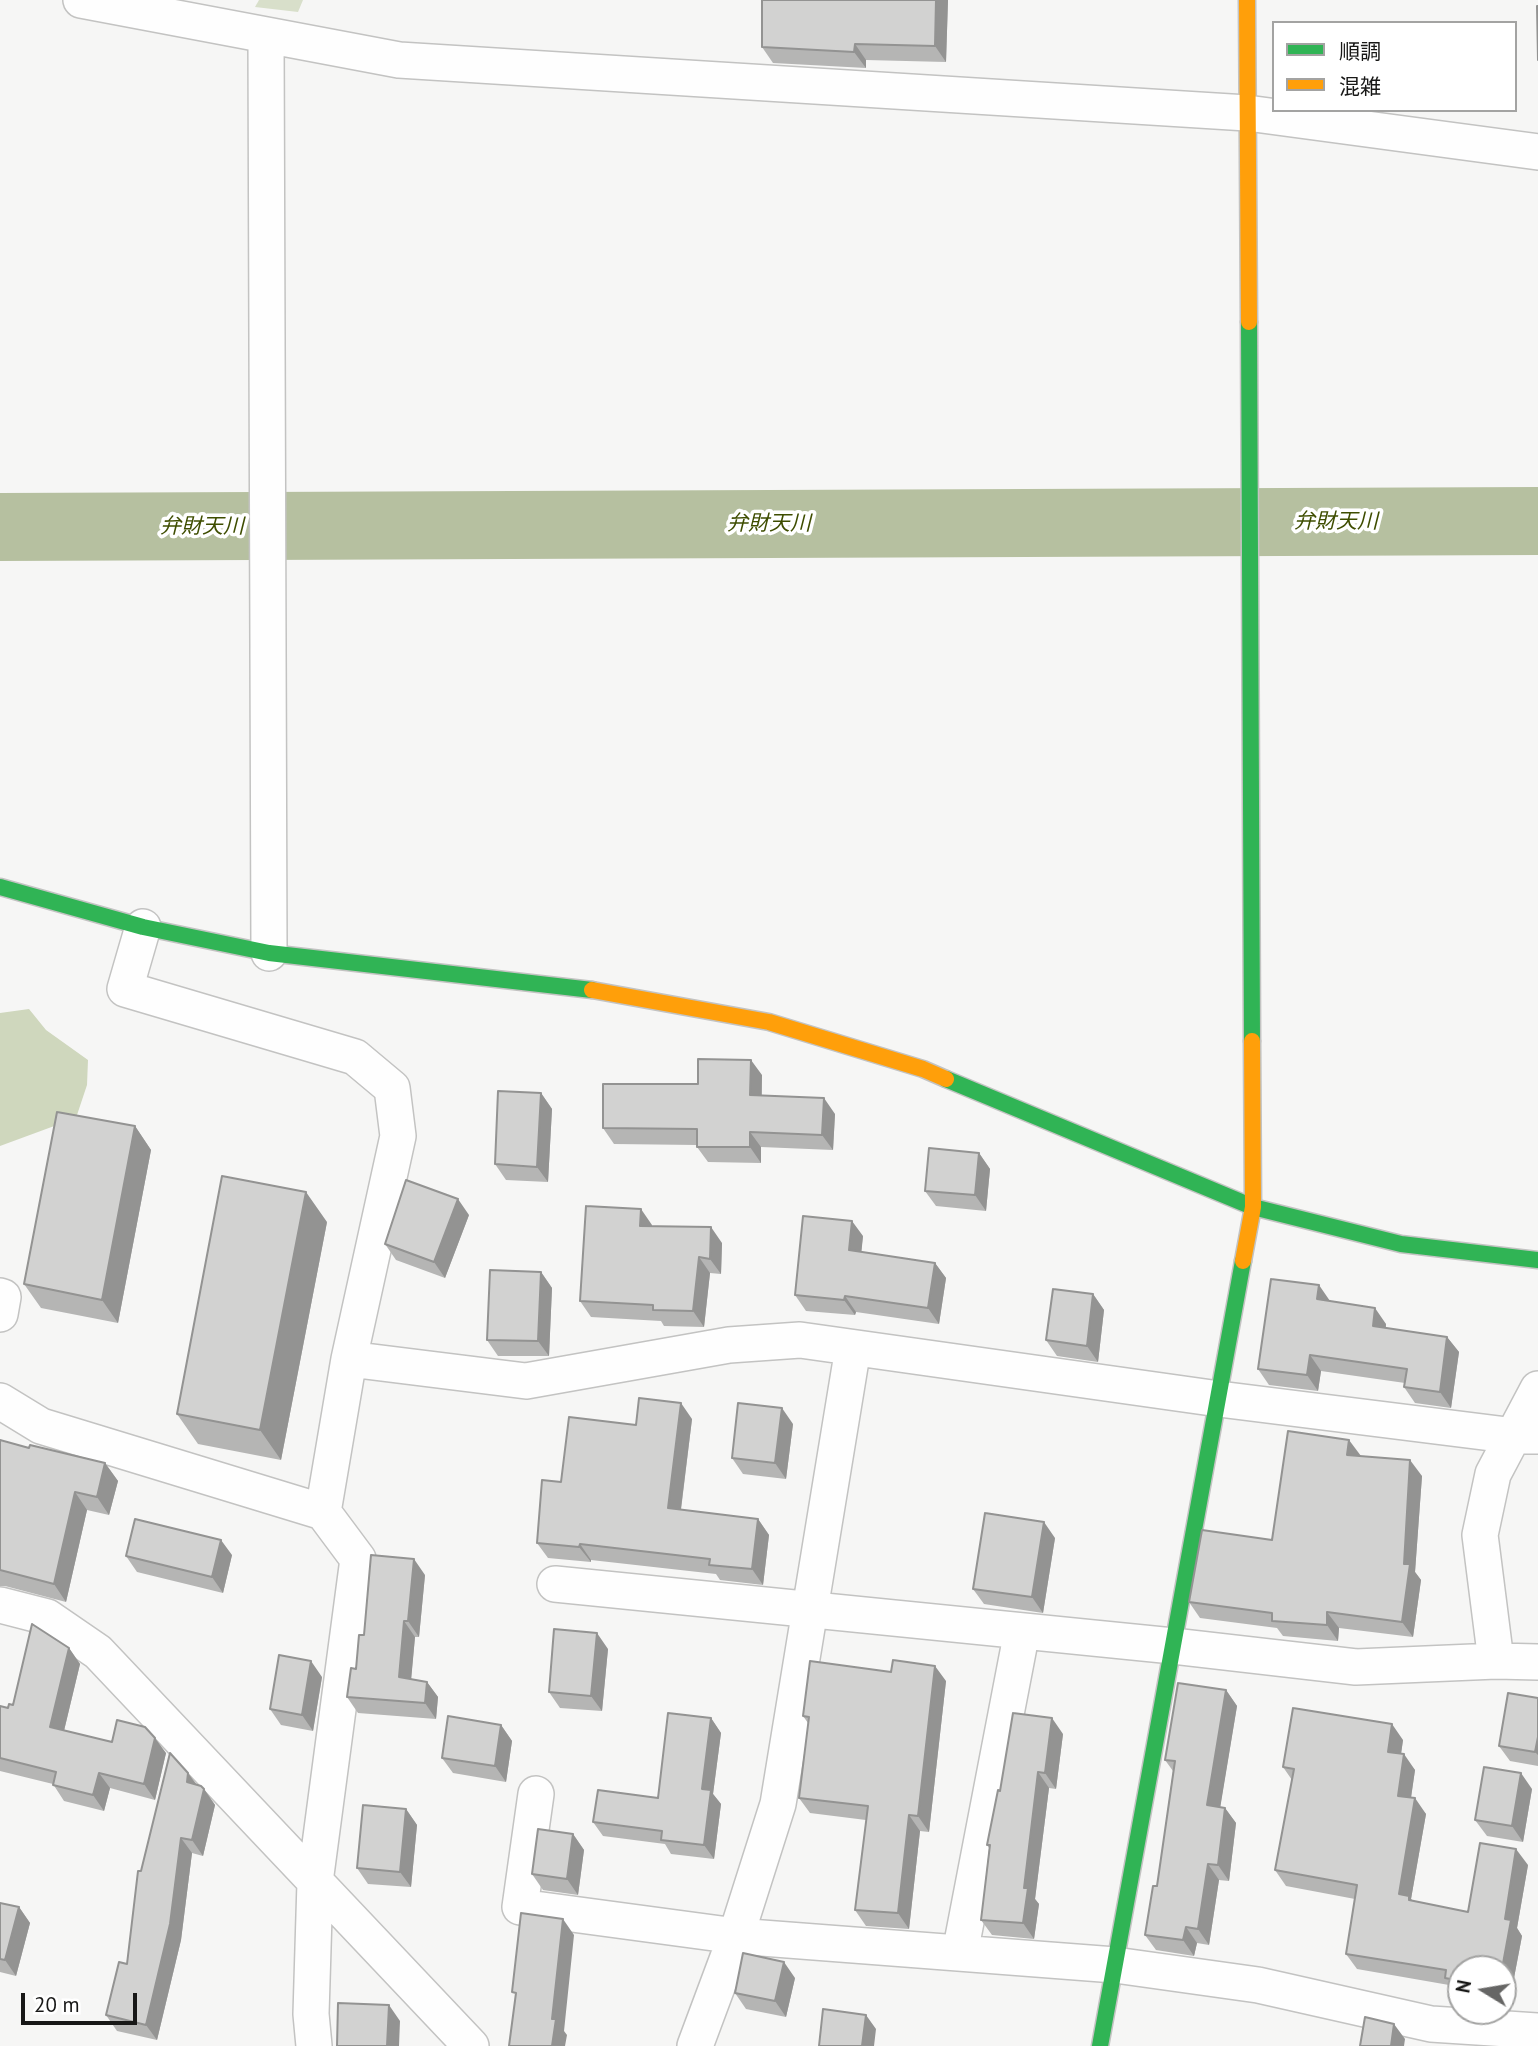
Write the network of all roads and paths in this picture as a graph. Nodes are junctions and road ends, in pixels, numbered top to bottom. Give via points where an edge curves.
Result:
1 (81, 0) edge
2 (1247, 0) edge
3 (266, 35) junction
4 (1247, 113) junction
5 (1538, 152) edge
6 (0, 887) edge
7 (143, 927) junction
8 (268, 953) junction
9 (1253, 1207) junction
10 (1538, 1260) edge
11 (0, 1296) edge
12 (0, 1314) edge
13 (853, 1348) junction
14 (349, 1359) junction
15 (1538, 1390) edge
16 (1219, 1399) junction
17 (0, 1401) edge
18 (1526, 1436) edge
19 (323, 1512) junction
20 (555, 1584) dead end
21 (0, 1605) edge
22 (810, 1611) junction
23 (1021, 1631) junction
24 (1173, 1646) junction
25 (1496, 1661) junction
26 (1538, 1662) edge
27 (536, 1794) dead end
28 (315, 1882) junction
29 (736, 1936) junction
30 (960, 1953) junction
31 (1115, 1965) junction
32 (1538, 2031) edge
33 (1462, 2036) edge
34 (314, 2046) edge
35 (471, 2046) edge
36 (695, 2046) edge
37 (1100, 2046) edge

1 - 3 street
2 - 4 street
3 - 4 street via 399,60
3 - 8 street
4 - 5 street
4 - 9 street
6 - 7 street
7 - 8 street
7 - 14 street via 125,989 355,1058 392,1088 398,1136
8 - 9 street via 607,992 769,1022 923,1069
9 - 10 street via 1401,1244
9 - 16 street
11 - 12 street
13 - 14 street via 800,1340 729,1345 526,1381
13 - 16 street
13 - 22 street
14 - 19 street
15 - 18 street
16 - 18 street
16 - 24 street
17 - 19 street via 41,1426
18 - 25 street via 1493,1474 1480,1535
19 - 28 street via 358,1559
20 - 22 street
21 - 28 street via 47,1617 98,1652
22 - 23 street
22 - 29 street via 778,1804
23 - 24 street
23 - 30 street
24 - 25 street via 1356,1667
24 - 31 street
25 - 26 street
27 - 29 street via 520,1908
28 - 34 street
28 - 35 street
29 - 30 street
29 - 36 street
30 - 31 street
31 - 33 street via 1258,1985 1431,2024
31 - 37 street
32 - 33 street

